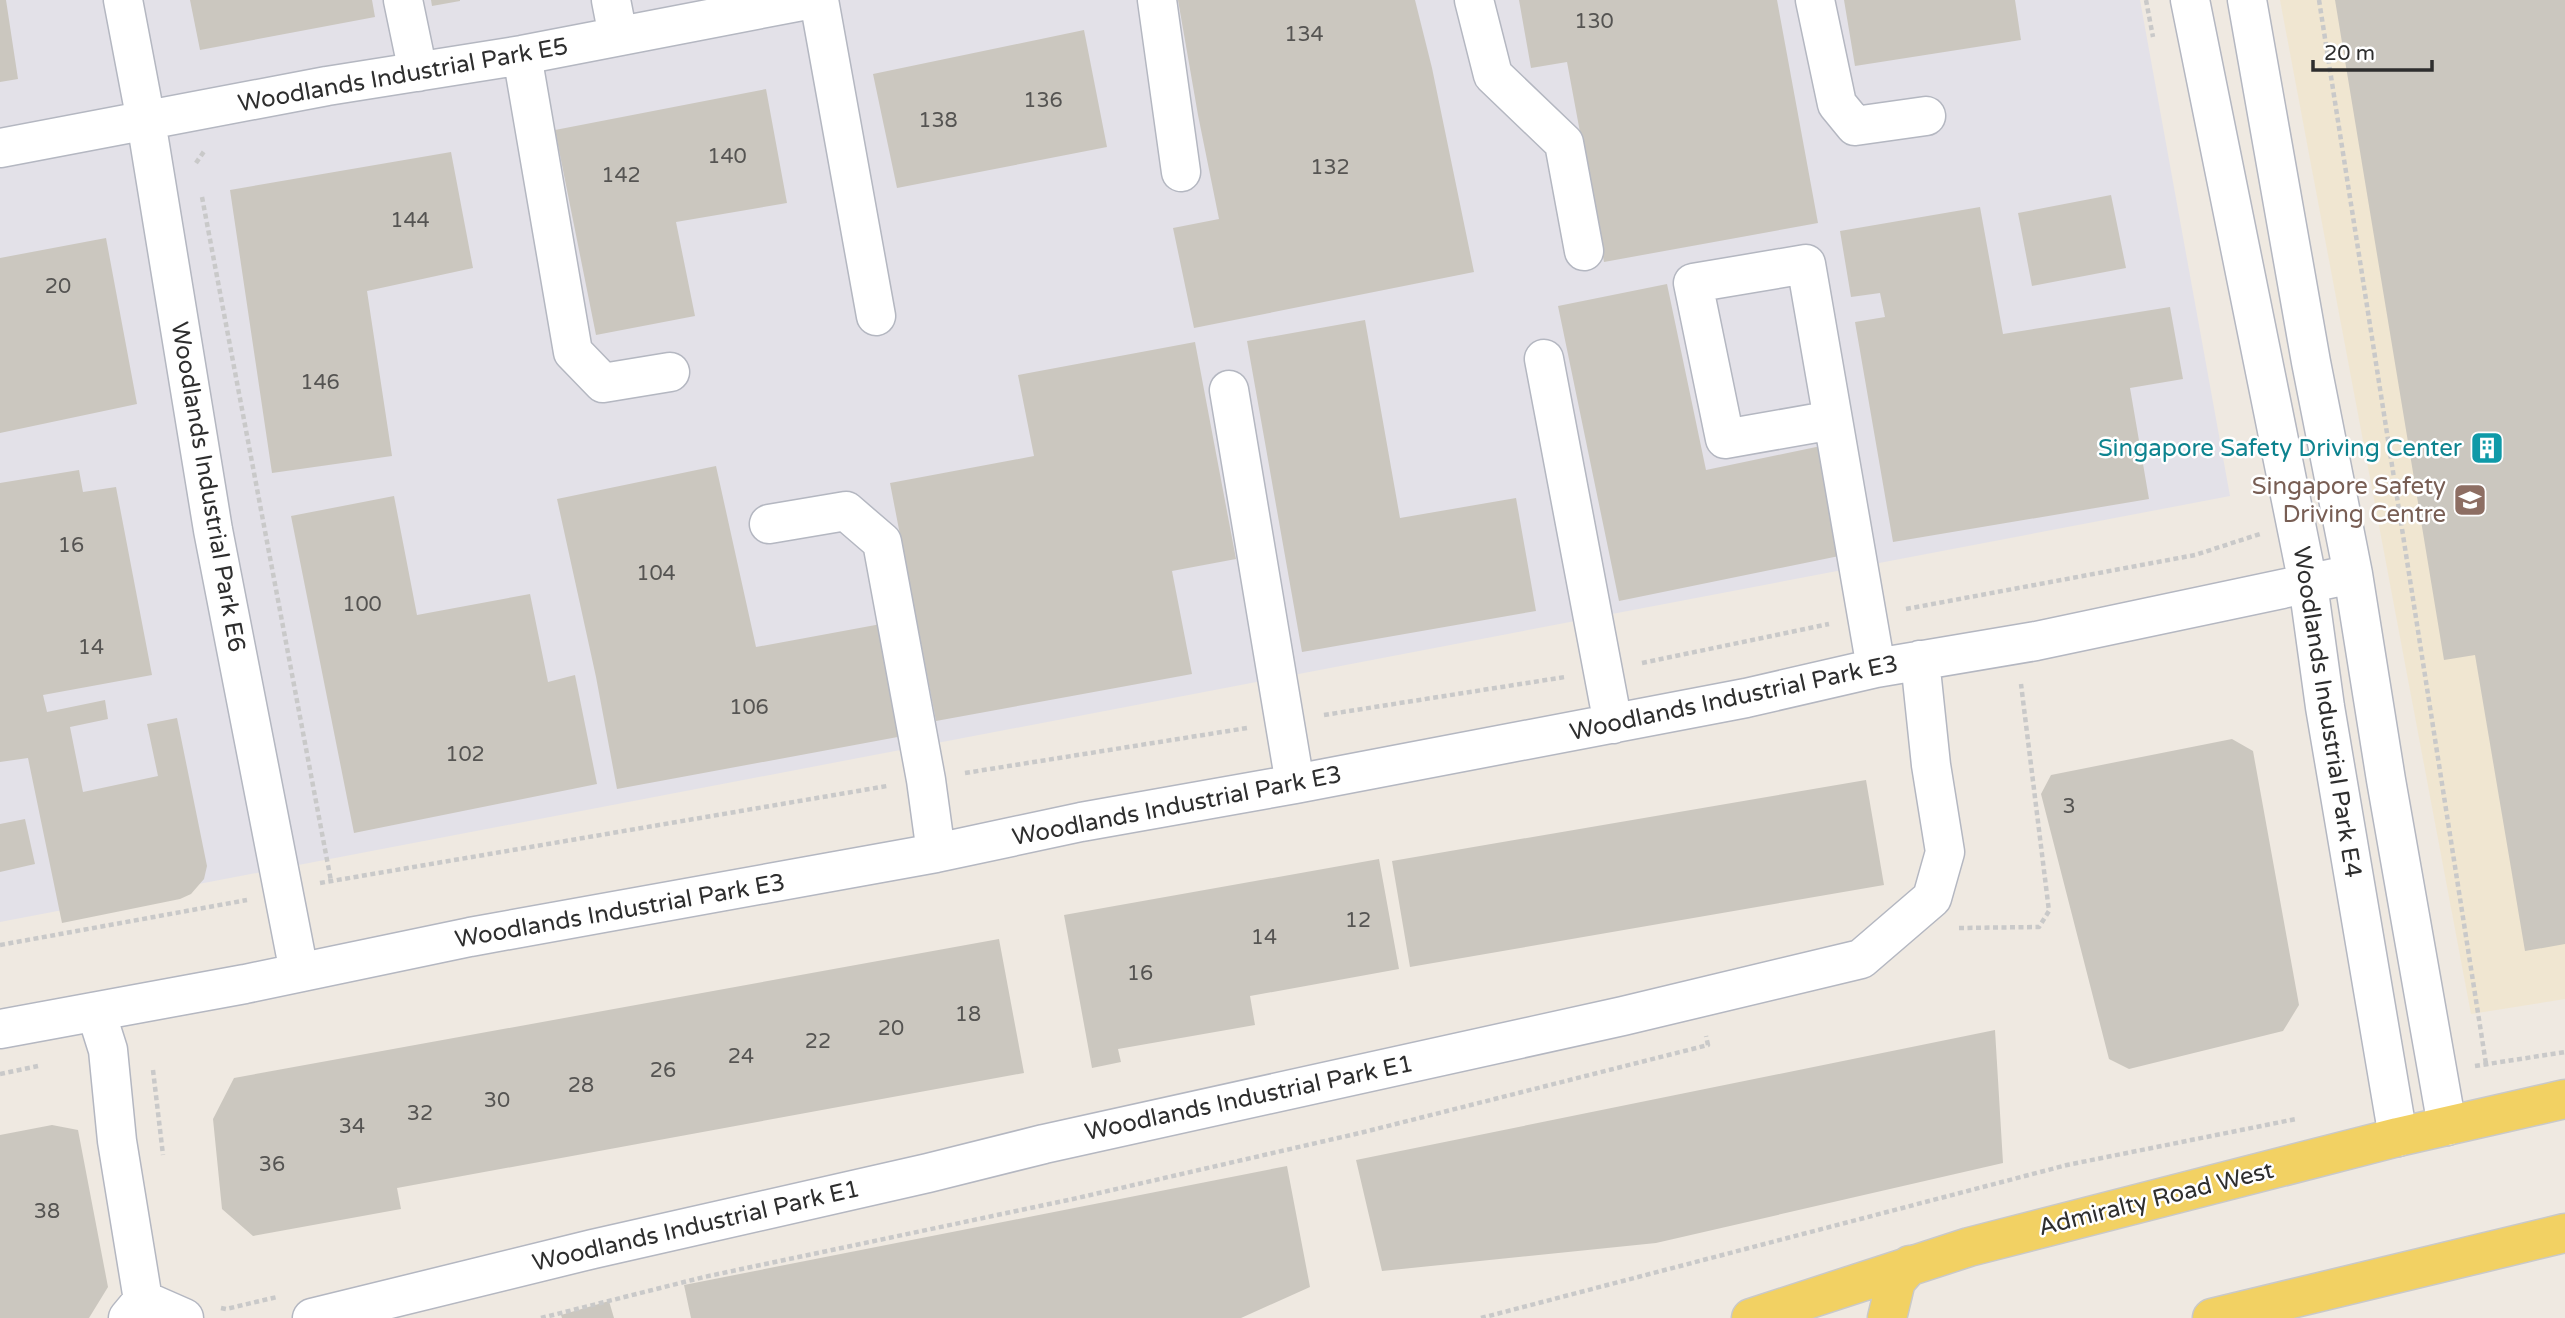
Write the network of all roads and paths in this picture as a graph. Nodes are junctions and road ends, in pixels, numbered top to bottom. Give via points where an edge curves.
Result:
1 (123, 0) edge
2 (403, 0) edge
3 (807, 0) edge
4 (819, 0) edge
5 (1157, 0) edge
6 (1474, 0) edge
7 (1815, 0) edge
8 (2146, 0) edge
9 (2190, 0) edge
10 (2247, 0) edge
11 (2319, 0) edge
12 (614, 18) edge
13 (2154, 41) dead end
14 (522, 55) junction
15 (418, 72) junction
16 (187, 113) junction
17 (1926, 116) dead end
18 (146, 121) junction
19 (0, 148) edge
20 (196, 163) dead end
21 (1181, 172) dead end
22 (2278, 173) junction
23 (2227, 183) junction
24 (201, 190) dead end
25 (1584, 251) dead end
26 (876, 316) dead end
27 (1544, 359) dead end
28 (2311, 362) junction
29 (2266, 371) junction
30 (670, 372) dead end
31 (1229, 390) dead end
32 (1833, 420) junction
33 (769, 524) dead end
34 (2264, 533) dead end
35 (2353, 574) junction
36 (2308, 584) junction
37 (1867, 616) junction
38 (1920, 660) junction
39 (1876, 668) junction
40 (1604, 671) junction
41 (2020, 680) dead end
42 (1285, 722) junction
43 (1614, 724) junction
44 (926, 780) junction
45 (1295, 784) junction
46 (936, 853) junction
47 (331, 881) junction
48 (283, 889) junction
49 (1896, 930) junction
50 (0, 945) edge
51 (299, 972) junction
52 (1694, 999) junction
53 (96, 1012) junction
54 (0, 1028) edge
55 (2565, 1052) edge
56 (2486, 1064) junction
57 (40, 1065) dead end
58 (153, 1069) dead end
59 (2437, 1072) junction
60 (0, 1074) edge
61 (2565, 1099) edge
62 (2305, 1117) dead end
63 (2447, 1126) junction
64 (2398, 1137) junction
65 (164, 1162) dead end
66 (2565, 1233) edge
67 (1910, 1265) junction
68 (299, 1306) edge
69 (136, 1309) edge
70 (200, 1312) edge
71 (541, 1318) edge
72 (1481, 1318) edge
73 (1751, 1318) edge
74 (1887, 1318) edge
75 (2212, 1318) edge

1 - 18 street, Woodlands Industrial Park E6
2 - 15 street
3 - 12 street, Woodlands Industrial Park E5
4 - 26 street
5 - 21 street
6 - 25 street via 1493,75 1564,143
7 - 17 street via 1837,104 1855,126
8 - 13 path
9 - 23 street, Woodlands Industrial Park E4
10 - 22 street, Woodlands Industrial Park E4
11 - 56 path
12 - 14 street, Woodlands Industrial Park E5
14 - 15 street, Woodlands Industrial Park E5
14 - 30 street via 573,352 603,383
15 - 16 street, Woodlands Industrial Park E5
16 - 18 street, Woodlands Industrial Park E5
16 - 20 path
18 - 19 street, Woodlands Industrial Park E5
18 - 48 street, Woodlands Industrial Park E6 via 213,530
22 - 23 street
22 - 28 street, Woodlands Industrial Park E4
23 - 29 street, Woodlands Industrial Park E4
24 - 47 path
27 - 40 street
28 - 29 street
28 - 35 street, Woodlands Industrial Park E4
29 - 36 street, Woodlands Industrial Park E4
31 - 42 street
32 - 32 street via 1806,264 1693,284 1725,439
32 - 37 street
33 - 44 street via 846,511 882,542
34 - 37 path via 2195,555
35 - 36 street, Woodlands Industrial Park E3
35 - 59 street, Woodlands Industrial Park E4
36 - 38 street, Woodlands Industrial Park E3 via 2036,641
36 - 64 street, Woodlands Industrial Park E4
37 - 39 street
37 - 40 path
38 - 39 street, Woodlands Industrial Park E3
38 - 49 street, Woodlands Industrial Park E1 via 1945,852 1932,898
39 - 43 street, Woodlands Industrial Park E3
40 - 42 path
40 - 43 street
41 - 49 path via 2049,911 2039,927
42 - 44 path
42 - 45 street
43 - 45 street, Woodlands Industrial Park E3
44 - 46 street
44 - 47 path
45 - 46 street, Woodlands Industrial Park E3
46 - 51 street, Woodlands Industrial Park E3
47 - 48 path
48 - 50 path
48 - 51 street, Woodlands Industrial Park E6
49 - 52 street, Woodlands Industrial Park E1 via 1861,959
51 - 53 street, Woodlands Industrial Park E3
52 - 68 street, Woodlands Industrial Park E1 via 605,1246
52 - 71 path via 1708,1045 1672,1055 1364,1132 704,1277
53 - 54 street, Woodlands Industrial Park E3
53 - 69 street via 108,1050
55 - 56 path
56 - 59 path
57 - 60 path
58 - 65 path
59 - 63 street, Woodlands Industrial Park E4
61 - 63 main road, Admiralty Road West
62 - 72 path via 2067,1165
63 - 64 main road, Admiralty Road West
64 - 67 main road, Admiralty Road West
66 - 75 main road
67 - 73 main road, Admiralty Road West
67 - 74 main road via 1896,1281
68 - 70 path
69 - 70 street

